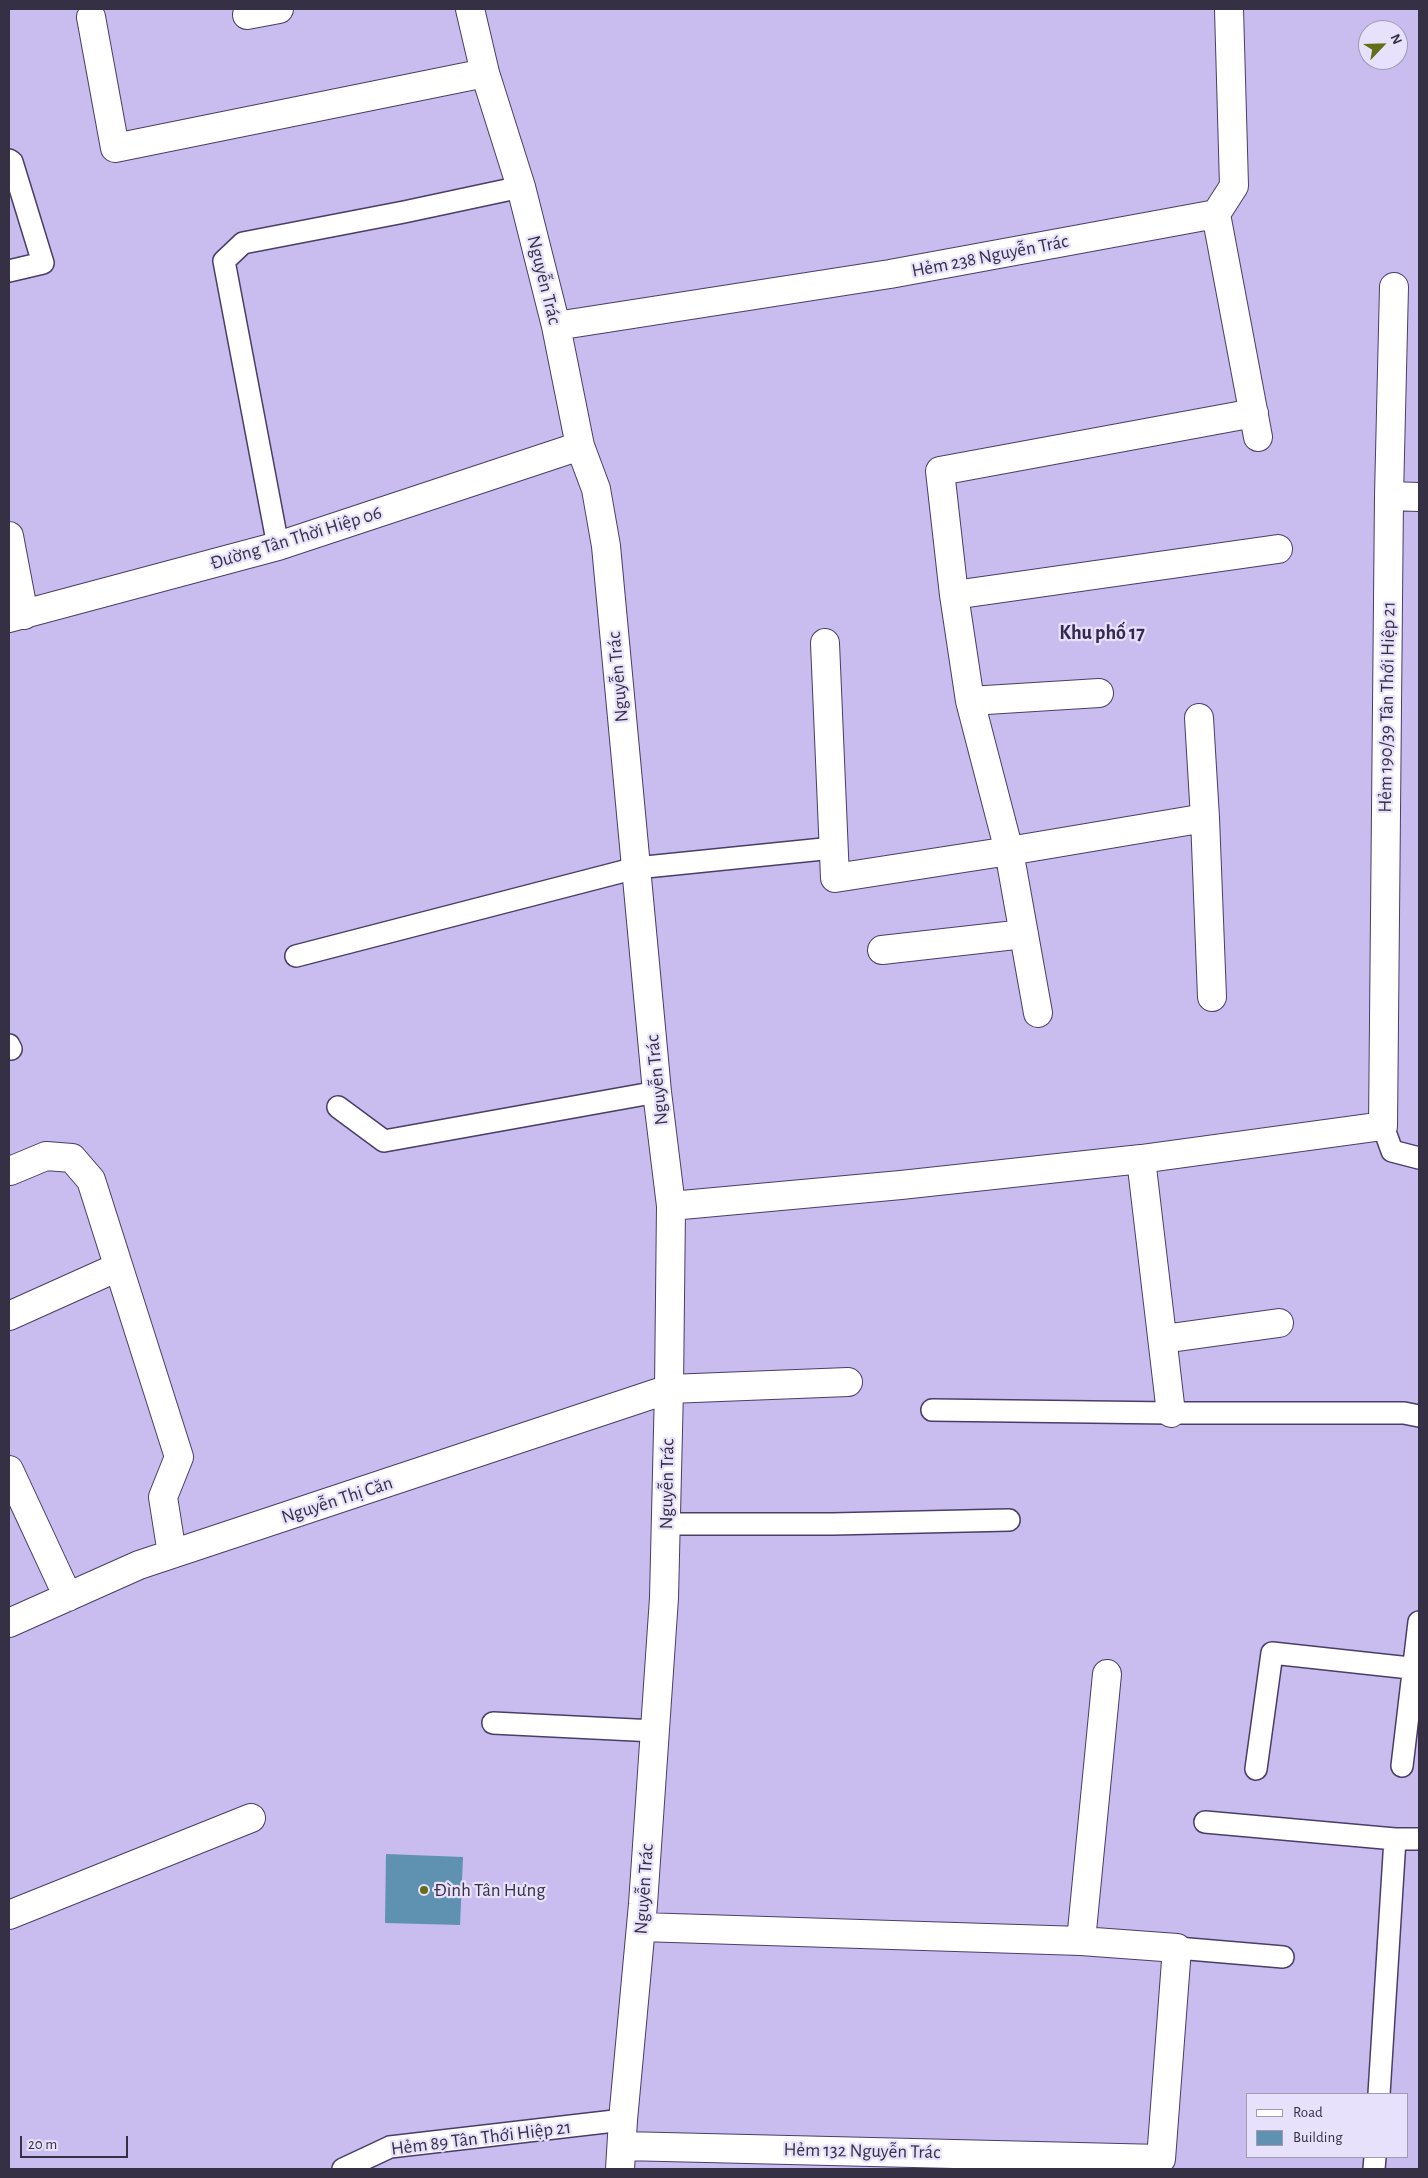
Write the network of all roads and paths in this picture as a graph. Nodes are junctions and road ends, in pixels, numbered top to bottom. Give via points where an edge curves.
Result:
1 (279, 9) edge
2 (470, 9) edge
3 (1229, 9) edge
4 (246, 15) dead end
5 (91, 17) dead end
6 (485, 73) junction
7 (9, 160) edge
8 (521, 187) junction
9 (1216, 214) junction
10 (9, 270) edge
11 (1394, 287) dead end
12 (556, 326) junction
13 (580, 446) junction
14 (1389, 496) junction
15 (1419, 496) edge
16 (9, 536) edge
17 (278, 546) junction
18 (1278, 550) dead end
19 (954, 595) junction
20 (16, 616) edge
21 (825, 643) dead end
22 (1099, 693) dead end
23 (970, 701) junction
24 (1198, 718) dead end
25 (1205, 818) junction
26 (834, 848) junction
27 (1009, 851) junction
28 (636, 868) junction
29 (1024, 934) junction
30 (882, 950) dead end
31 (296, 956) dead end
32 (1212, 998) dead end
33 (1038, 1013) dead end
34 (657, 1092) junction
35 (338, 1107) dead end
36 (1384, 1126) junction
37 (1419, 1158) edge
38 (1142, 1159) junction
39 (10, 1171) dead end
40 (671, 1206) junction
41 (118, 1267) junction
42 (9, 1316) edge
43 (1280, 1323) dead end
44 (1162, 1338) junction
45 (848, 1382) dead end
46 (669, 1389) junction
47 (932, 1410) dead end
48 (1171, 1413) junction
49 (1419, 1416) edge
50 (9, 1470) edge
51 (1008, 1520) dead end
52 (666, 1524) junction
53 (172, 1554) junction
54 (68, 1597) junction
55 (1419, 1622) edge
56 (9, 1623) edge
57 (1416, 1669) edge
58 (1107, 1674) dead end
59 (494, 1723) dead end
60 (655, 1731) junction
61 (1402, 1766) dead end
62 (1256, 1769) dead end
63 (251, 1818) dead end
64 (1204, 1822) dead end
65 (1395, 1839) junction
66 (1419, 1839) edge
67 (9, 1915) edge
68 (641, 1926) junction
69 (1081, 1941) junction
70 (1178, 1948) junction
71 (1283, 1957) dead end
72 (1379, 2093) edge
73 (622, 2145) edge
74 (1161, 2164) edge
75 (343, 2169) edge

1 - 4 street
2 - 6 street, Nguyễn Trác
3 - 9 street via 1234,186
5 - 6 street via 116,148
6 - 8 street, Nguyễn Trác
7 - 10 lane via 43,263
8 - 12 street, Nguyễn Trác
8 - 17 lane via 243,242 224,261
9 - 12 street, Hẻm 238 Nguyễn Trác via 890,274
9 - 19 street via 1256,425 940,471
11 - 14 street, Hẻm 190/39 Tân Thới Hiệp 21
12 - 13 street, Nguyễn Trác
13 - 17 street, Đường Tân Thời Hiệp 06
13 - 28 street, Nguyễn Trác via 596,489 606,546
14 - 15 street
14 - 36 street, Hẻm 190/39 Tân Thới Hiệp 21
16 - 20 street
17 - 20 street, Đường Tân Thời Hiệp 06
18 - 19 street
19 - 23 street
21 - 26 street
22 - 23 street
23 - 27 street
24 - 25 street
25 - 27 street
25 - 32 street
26 - 27 street via 835,878
26 - 28 lane
27 - 29 street
28 - 31 lane
28 - 34 street, Nguyễn Trác
29 - 30 street
29 - 33 street
34 - 35 lane via 384,1140
34 - 40 street, Nguyễn Trác
36 - 37 lane via 1392,1151
36 - 38 street
38 - 40 street
38 - 44 street
39 - 41 street via 46,1156 72,1158 91,1180
40 - 46 street, Nguyễn Trác
41 - 42 street
41 - 53 street via 179,1457 163,1498
43 - 44 street
44 - 48 street
45 - 46 street, Nguyễn Thị Căn
46 - 52 street, Nguyễn Trác
46 - 53 street, Nguyễn Thị Căn
47 - 48 lane
48 - 49 lane via 1404,1413
50 - 54 street
51 - 52 lane
52 - 60 street, Nguyễn Trác
53 - 54 street, Nguyễn Thị Căn
54 - 56 street, Nguyễn Thị Căn
55 - 57 lane
57 - 61 lane
57 - 62 lane via 1272,1653
58 - 69 street
59 - 60 lane
60 - 68 street, Nguyễn Trác
63 - 67 street
64 - 65 lane
65 - 66 lane
65 - 72 lane
68 - 69 street
68 - 73 street, Nguyễn Trác
69 - 70 street
70 - 71 lane
70 - 74 street, Hẻm 132 Nguyễn Trác
73 - 74 street, Hẻm 132 Nguyễn Trác
73 - 75 lane, Hẻm 89 Tân Thới Hiệp 21 via 390,2147

